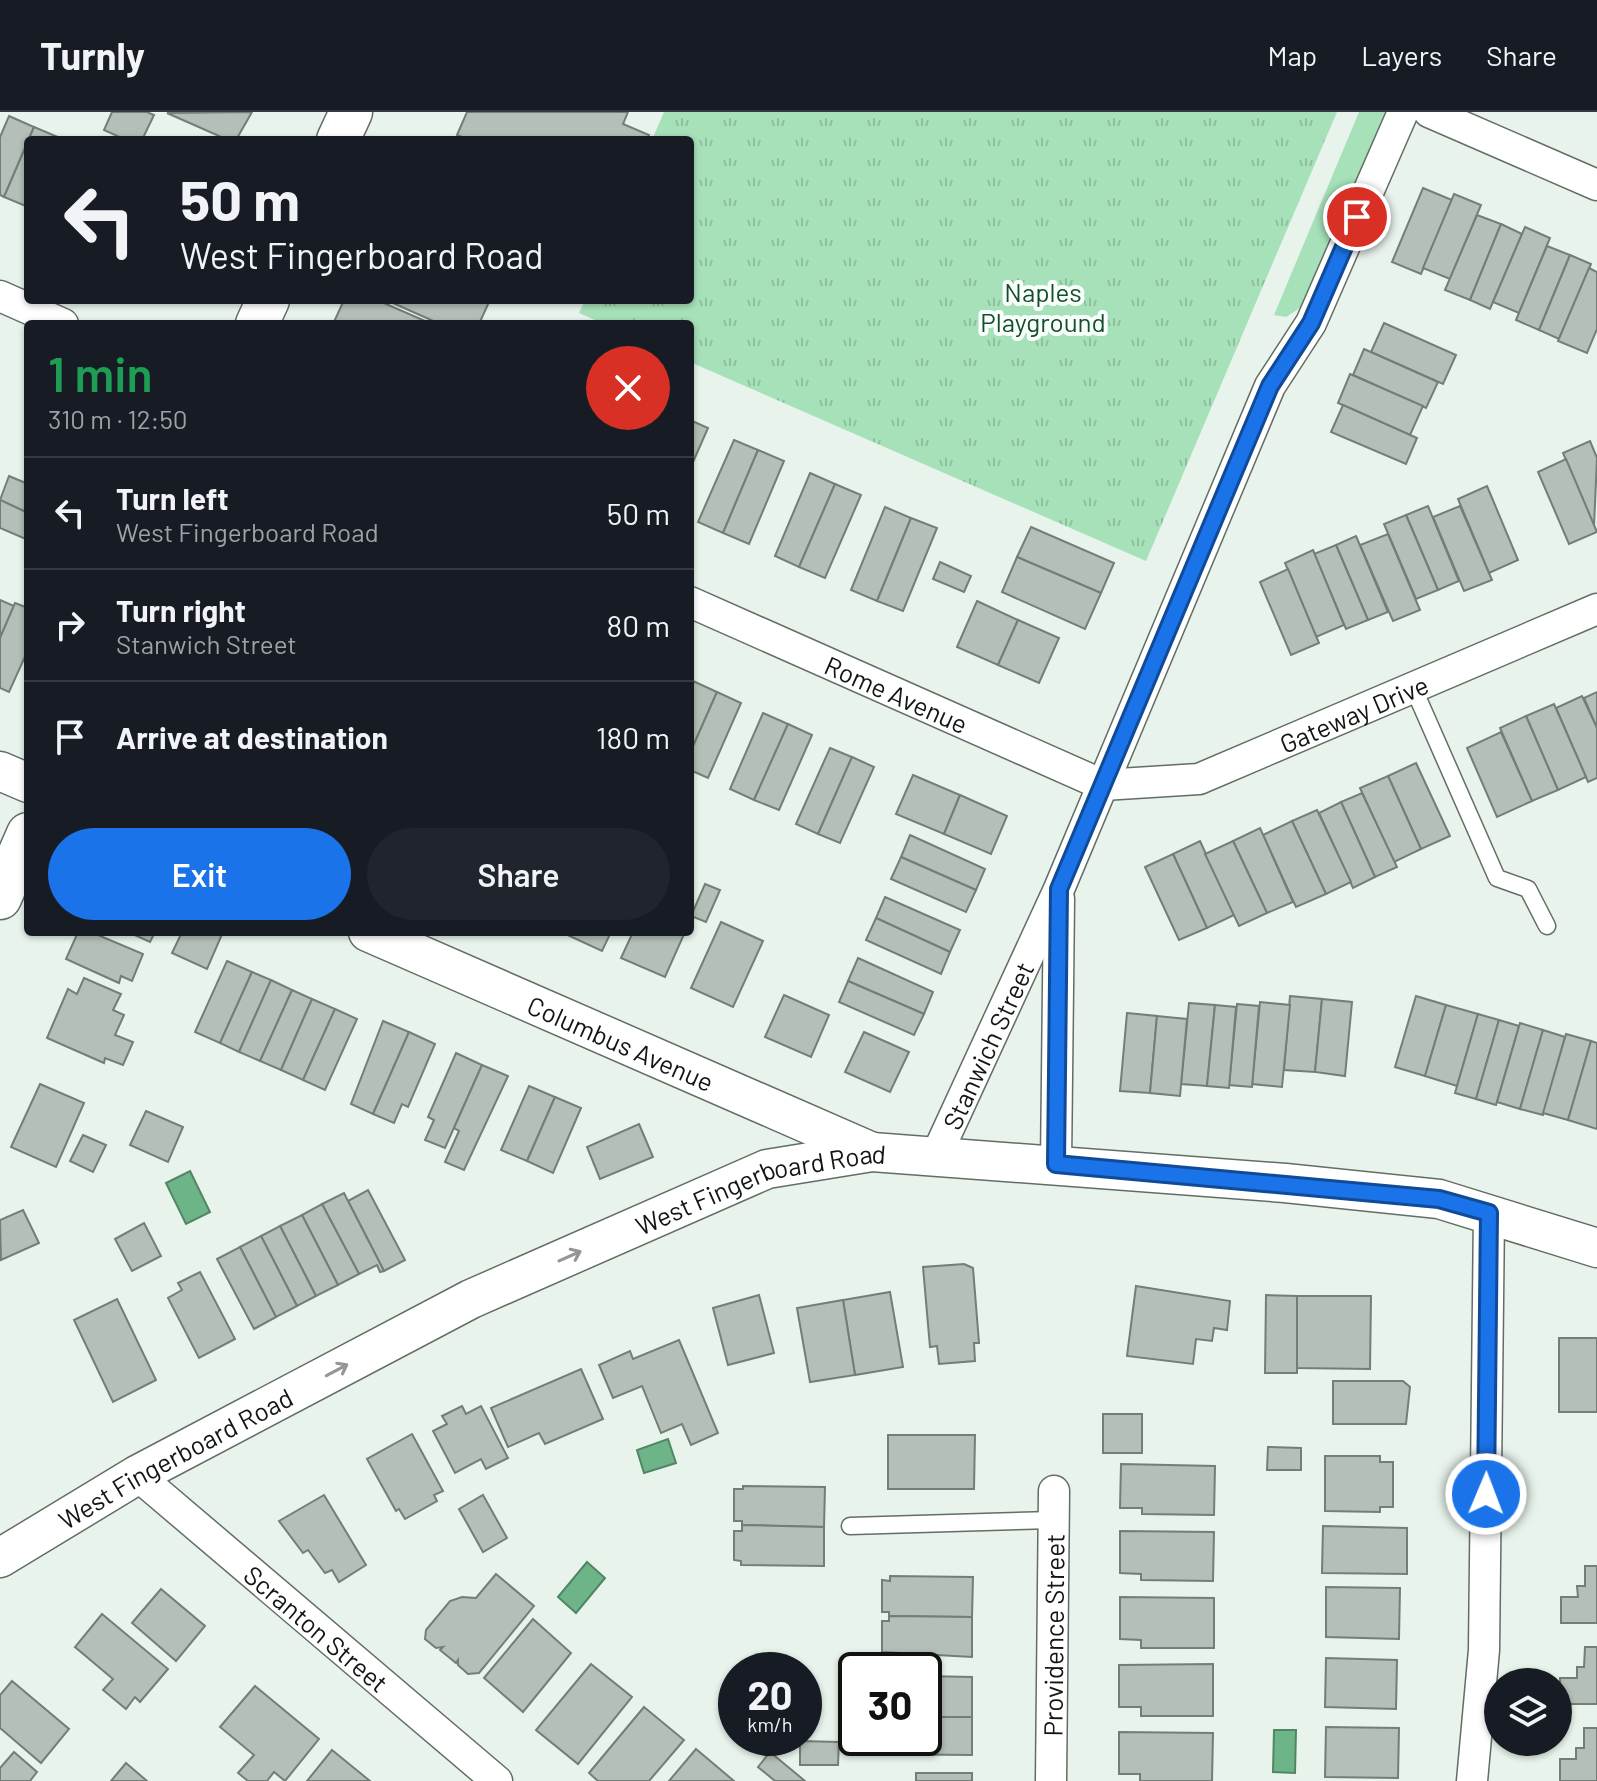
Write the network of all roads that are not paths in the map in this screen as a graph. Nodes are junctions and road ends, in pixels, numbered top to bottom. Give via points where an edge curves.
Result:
1 (351, 112) edge
2 (1403, 112) edge
3 (1429, 112) edge
4 (340, 136) edge
5 (1597, 185) edge
6 (0, 296) edge
7 (54, 320) edge
8 (694, 604) edge
9 (1597, 609) edge
10 (1413, 687) junction
11 (0, 771) edge
12 (24, 781) edge
13 (1103, 785) junction
14 (24, 843) edge
15 (1059, 889) junction
16 (0, 898) edge
17 (1547, 926) dead end
18 (377, 936) edge
19 (872, 1152) junction
20 (936, 1156) junction
21 (1056, 1164) junction
22 (1489, 1213) junction
23 (1597, 1248) edge
24 (137, 1475) junction
25 (1054, 1506) joint
26 (850, 1526) dead end
27 (0, 1558) edge
28 (497, 1781) edge
29 (1051, 1781) edge
30 (1472, 1781) edge

1 - 4 main road
2 - 13 street, Stanwich Street via 1311,323 1270,386
3 - 5 street
6 - 7 street
8 - 13 street, Rome Avenue
9 - 10 street, Gateway Drive
10 - 13 street, Gateway Drive via 1199,779
10 - 17 lane via 1497,878 1528,889
11 - 12 street
13 - 15 street, Stanwich Street
14 - 16 main road
15 - 20 street, Stanwich Street
15 - 21 street, Stanwich Street
18 - 19 street, Columbus Avenue
19 - 20 street, West Fingerboard Road
24 -> 19 street, West Fingerboard Road via 500,1286 767,1169
20 - 21 street, West Fingerboard Road
21 - 22 street, West Fingerboard Road via 1439,1199
22 - 23 street, West Fingerboard Road
22 - 30 street via 1484,1650
24 - 27 street, West Fingerboard Road
24 - 28 street, Scranton Street
25 - 26 lane
25 - 29 street, Providence Street

